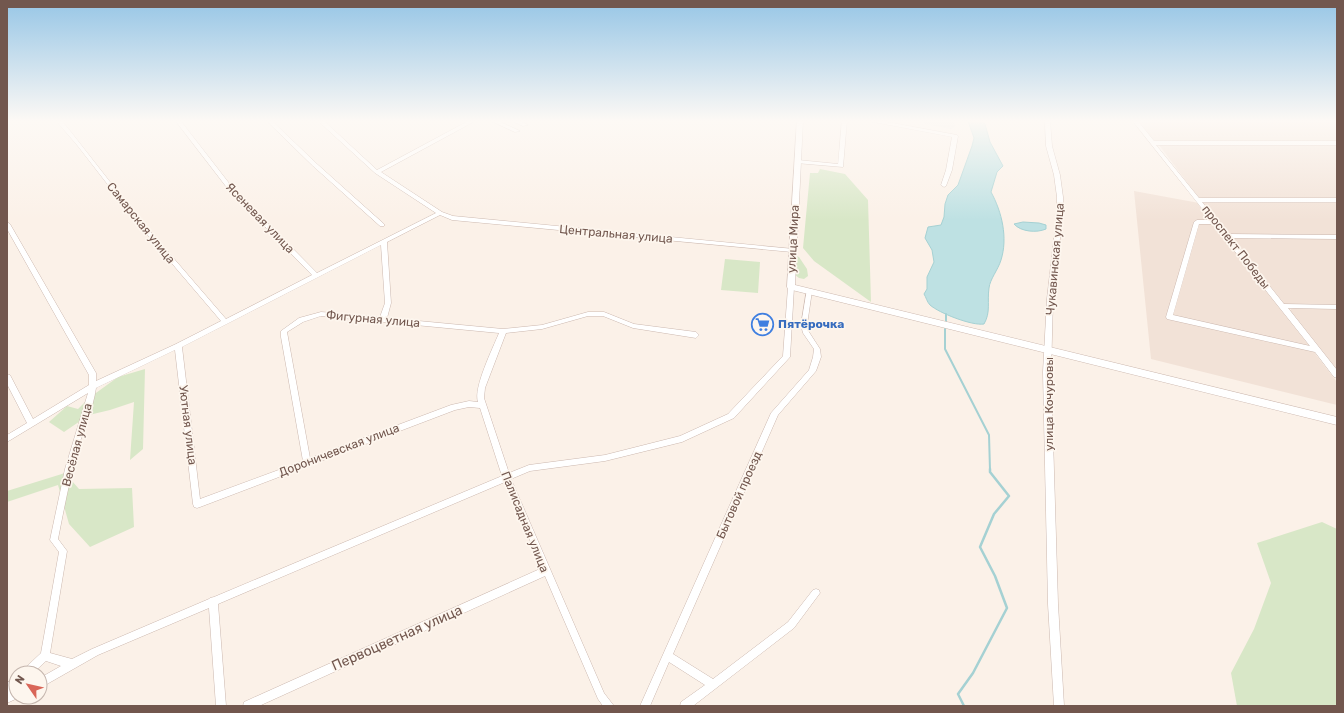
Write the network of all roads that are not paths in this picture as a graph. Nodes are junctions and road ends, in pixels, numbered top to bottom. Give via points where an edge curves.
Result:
1 (87, 153) edge
2 (203, 153) edge
3 (303, 153) edge
4 (356, 153) edge
5 (412, 153) edge
6 (798, 153) edge
7 (842, 153) edge
8 (952, 153) edge
9 (1051, 153) edge
10 (1161, 153) edge
11 (798, 162) junction
12 (377, 172) junction
13 (944, 185) dead end
14 (1198, 200) junction
15 (1337, 200) edge
16 (440, 213) junction
17 (1216, 222) junction
18 (7, 224) edge
19 (382, 225) dead end
20 (1227, 236) junction
21 (1337, 237) edge
22 (384, 242) junction
23 (792, 250) junction
24 (316, 276) junction
25 (791, 287) junction
26 (809, 291) junction
27 (1282, 306) junction
28 (1337, 307) edge
29 (383, 318) junction
30 (225, 322) junction
31 (504, 331) junction
32 (696, 335) dead end
33 (178, 346) junction
34 (1049, 350) junction
35 (1317, 350) junction
36 (1335, 371) edge
37 (7, 377) edge
38 (93, 386) junction
39 (482, 405) junction
40 (1337, 421) edge
41 (32, 424) junction
42 (7, 439) edge
43 (307, 462) junction
44 (507, 478) junction
45 (197, 504) joint
46 (545, 571) junction
47 (816, 593) dead end
48 (212, 602) junction
49 (45, 656) junction
50 (668, 656) junction
51 (72, 664) junction
52 (35, 665) edge
53 (48, 678) edge
54 (713, 684) junction
55 (221, 706) edge
56 (248, 706) edge
57 (609, 706) edge
58 (646, 706) edge
59 (685, 706) edge
60 (1059, 706) edge

1 - 30 street, Самарская улица via 109,185
2 - 24 street, Ясеневая улица via 230,188
3 - 19 street
4 - 12 street, Центральная улица
5 - 12 street
6 - 11 street, улица Мира
7 - 11 street via 841,166
8 - 13 street
9 - 34 street, Чукавинская улица via 1057,175 1060,212 1050,299
10 - 14 street, проспект Победы
11 - 23 street, улица Мира
12 - 16 street, Центральная улица
14 - 15 street
14 - 17 street, проспект Победы
16 - 22 street
16 - 23 street, Центральная улица via 460,219
17 - 20 street, проспект Победы
17 - 35 street via 1197,222 1169,318
18 - 38 street, Весёлая улица via 85,359 93,375
20 - 21 street
20 - 27 street, проспект Победы
22 - 24 street
22 - 29 street via 388,303
23 - 25 street, улица Мира
24 - 30 street
25 - 26 street
25 - 44 street, улица Мира via 786,357 731,416 682,439 605,458 529,468
26 - 34 street
26 - 50 street, Бытовой проезд via 804,325 806,333 817,349 818,357 807,376 775,413
27 - 28 street
27 - 35 street, проспект Победы
29 - 31 street, Фигурная улица
29 - 43 street, Фигурная улица via 321,314 301,320 284,331
30 - 33 street
31 - 32 street, Фигурная улица via 542,327 588,314 604,314 633,326
31 - 39 street, Палисадная улица via 481,388
33 - 38 street
33 - 45 street, Уютная улица
34 - 40 street, улица Кочуровы
34 - 60 street, улица Кочуровы via 1047,372 1050,510
35 - 36 street, проспект Победы
37 - 41 street
38 - 41 street
38 - 49 street, Весёлая улица via 56,524 54,540 63,551
39 - 43 street, Дороничевская улица via 454,407
39 - 44 street, Палисадная улица
41 - 42 street
43 - 45 street, Дороничевская улица
44 - 46 street, Палисадная улица
44 - 48 street
46 - 56 street, Первоцветная улица
46 - 57 street, Палисадная улица via 601,696
47 - 54 street via 784,631
48 - 51 street
48 - 55 street
49 - 51 street
49 - 52 street
50 - 54 street
50 - 58 street, Бытовой проезд
51 - 53 street
54 - 59 street

